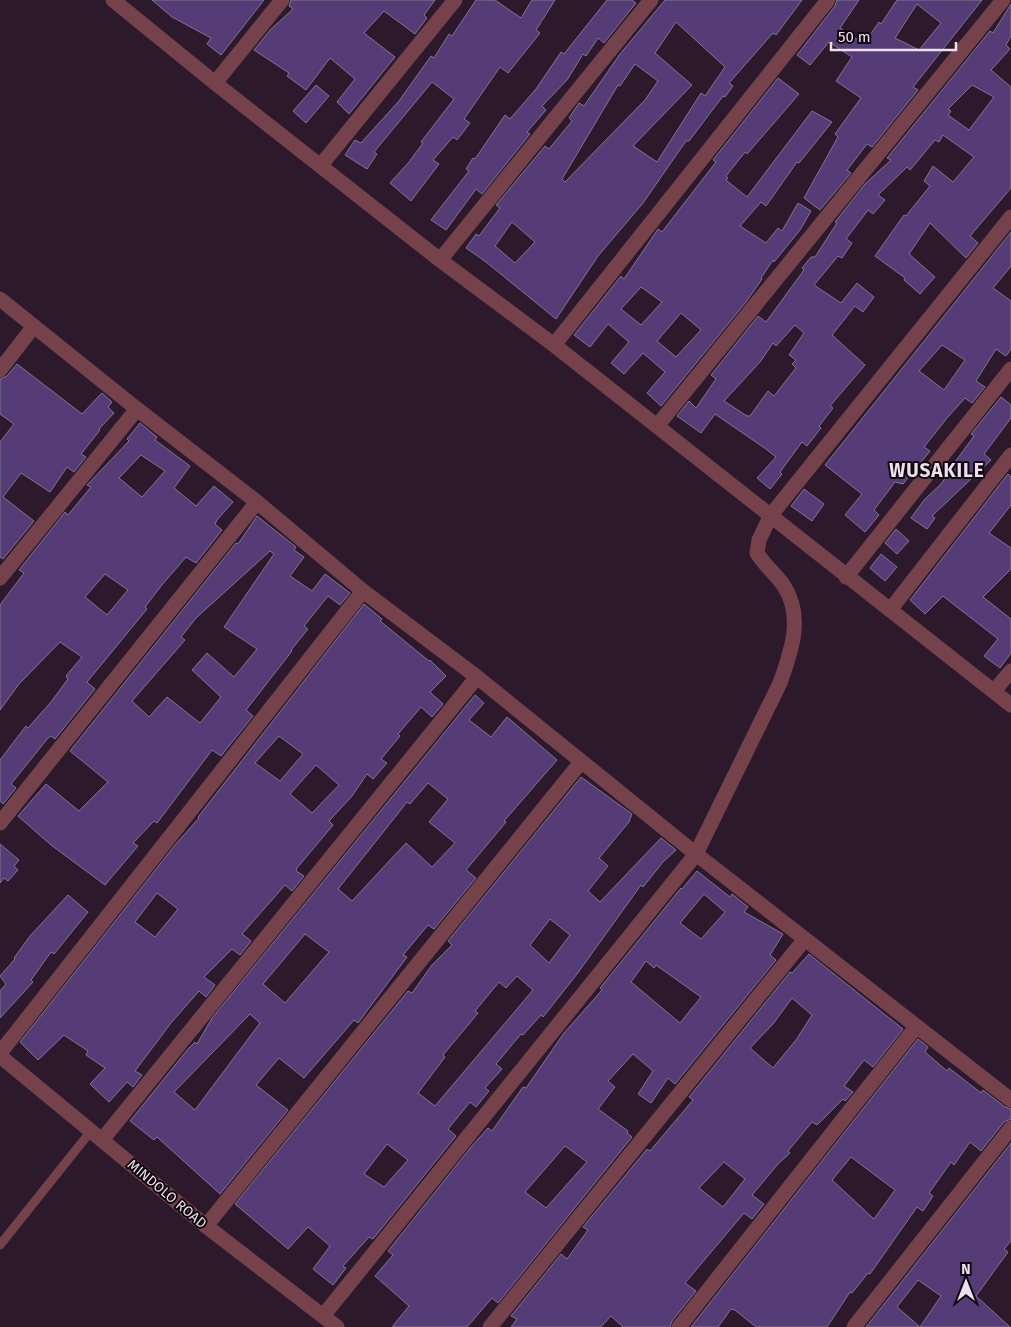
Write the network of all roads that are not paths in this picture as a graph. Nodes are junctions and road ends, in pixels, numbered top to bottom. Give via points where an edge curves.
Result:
1 (113, 0) edge
2 (282, 0) edge
3 (455, 0) edge
4 (651, 0) edge
5 (828, 0) edge
6 (1003, 0) edge
7 (215, 83) junction
8 (321, 165) junction
9 (1011, 217) edge
10 (440, 260) junction
11 (0, 300) edge
12 (34, 326) junction
13 (554, 345) junction
14 (1011, 369) edge
15 (0, 370) edge
16 (137, 409) junction
17 (657, 426) junction
18 (1011, 455) edge
19 (257, 502) junction
20 (771, 515) junction
21 (846, 577) junction
22 (0, 578) edge
23 (363, 591) junction
24 (890, 610) junction
25 (1011, 671) edge
26 (477, 677) junction
27 (994, 691) junction
28 (1011, 704) edge
29 (581, 762) junction
30 (0, 823) edge
31 (696, 854) junction
32 (805, 939) junction
33 (916, 1027) junction
34 (0, 1055) edge
35 (1011, 1100) edge
36 (1011, 1128) edge
37 (97, 1136) junction
38 (206, 1226) junction
39 (0, 1245) edge
40 (323, 1316) junction
41 (337, 1327) edge
42 (490, 1327) edge
43 (679, 1327) edge
44 (854, 1327) edge

1 - 7 street
2 - 7 street
3 - 8 street
4 - 10 street
5 - 13 street
6 - 17 street
7 - 8 street
8 - 10 street
9 - 20 street
10 - 13 street
11 - 12 street
12 - 15 street
12 - 16 street
13 - 17 street
14 - 21 street
16 - 19 street
16 - 22 street
17 - 20 street
18 - 24 street
19 - 23 street
19 - 30 street
20 - 21 street
20 - 31 street via 757,553 784,585 794,604 791,653 780,683
21 - 24 street
23 - 26 street
23 - 34 street
24 - 27 street
25 - 27 street
26 - 29 street
26 - 37 street
27 - 28 street
29 - 31 street
29 - 38 street
31 - 32 street
31 - 40 street
32 - 33 street
32 - 42 street
33 - 35 street
33 - 43 street
34 - 37 street, MINDOLO ROAD
36 - 44 street
37 - 38 street, MINDOLO ROAD
37 - 39 lane
38 - 40 street, MINDOLO ROAD
40 - 41 street, MINDOLO ROAD

